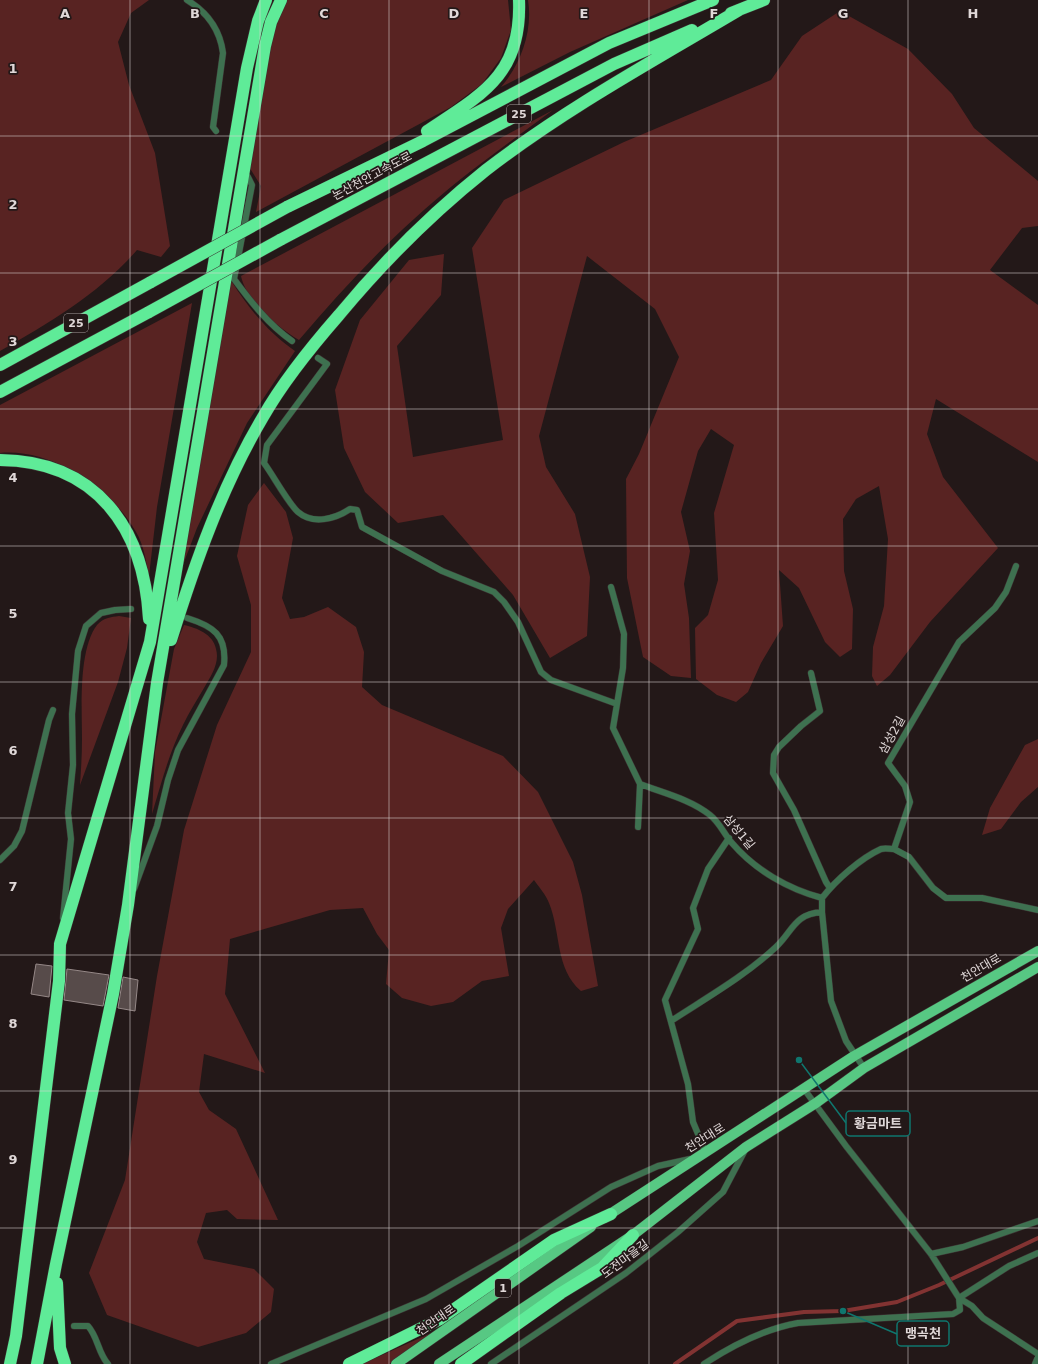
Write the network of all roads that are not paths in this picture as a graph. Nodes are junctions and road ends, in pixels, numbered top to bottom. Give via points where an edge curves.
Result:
1 (187, 0) edge
2 (266, 0) edge
3 (281, 0) edge
4 (519, 0) edge
5 (713, 0) edge
6 (764, 0) edge
7 (739, 10) junction
8 (216, 131) dead end
9 (368, 168) junction
10 (248, 177) dead end
11 (292, 341) dead end
12 (318, 358) dead end
13 (0, 365) edge
14 (0, 392) edge
15 (0, 460) edge
16 (1016, 566) dead end
17 (612, 587) dead end
18 (132, 609) dead end
19 (187, 618) dead end
20 (150, 642) junction
21 (811, 673) dead end
22 (158, 683) junction
23 (617, 704) junction
24 (53, 710) dead end
25 (640, 784) junction
26 (638, 827) dead end
27 (729, 838) junction
28 (894, 849) junction
29 (0, 860) edge
30 (830, 888) junction
31 (822, 898) junction
32 (128, 905) junction
33 (1038, 910) edge
34 (822, 912) junction
35 (60, 944) junction
36 (1038, 951) edge
37 (1038, 967) edge
38 (671, 1021) junction
39 (854, 1056) junction
40 (864, 1068) junction
41 (804, 1089) junction
42 (816, 1103) junction
43 (746, 1147) junction
44 (702, 1156) junction
45 (611, 1214) junction
46 (1038, 1221) edge
47 (633, 1235) junction
48 (1038, 1253) edge
49 (931, 1254) junction
50 (56, 1264) junction
51 (959, 1298) junction
52 (74, 1326) dead end
53 (16, 1336) junction
54 (1038, 1355) edge
55 (10, 1364) edge
56 (16, 1364) edge
57 (37, 1364) edge
58 (65, 1364) edge
59 (108, 1364) edge
60 (271, 1364) edge
61 (349, 1364) edge
62 (396, 1364) edge
63 (439, 1364) edge
64 (461, 1364) edge
65 (491, 1364) edge
66 (704, 1364) edge
67 (1034, 1364) edge

1 - 8 lane via 196,5 210,21 222,42 223,53 213,127
2 - 20 highway via 258,21 247,68
3 - 22 highway via 271,22 265,46
4 - 9 highway via 519,22 514,46 505,67 494,81 452,114
5 - 9 highway, 논산천안고속도로 / 25 via 608,43
6 - 7 highway, 논산천안고속도로 / 25
7 - 14 highway, 논산천안고속도로 / 25, bridge via 614,64 280,240
7 - 22 highway via 562,116 486,170 409,240 352,299 302,358 279,391 244,452 193,570
9 - 13 highway, 논산천안고속도로 / 25, bridge via 287,208
10 - 11 lane via 252,185 234,279 278,332
12 - 23 lane via 327,364 266,445 264,463 298,512 315,520 337,517 350,509 357,510 362,527 442,571 494,592 518,622 541,672 551,680
15 - 20 highway via 31,462 61,471 90,488 110,506 133,543 141,564 148,603
16 - 28 lane, 삼성2길 via 1006,592 995,608 959,642 888,762 905,786 910,802
17 - 23 lane via 624,634 623,668
18 - 35 lane via 101,613 86,626 78,651 72,714 74,765 68,812 71,839
19 - 32 lane via 205,623 214,630 221,639 225,651 224,665 178,750 157,826
20 - 35 highway
21 - 30 lane via 820,711 779,747 774,755 773,773 794,810
22 - 32 highway
23 - 25 lane via 613,728
24 - 29 lane via 22,831 14,846
25 - 26 lane
25 - 27 lane, 삼성1길 via 692,803 710,815
27 - 31 lane, 삼성1길 via 748,859 778,880 800,892
27 - 38 lane via 715,855 693,908 698,929 665,1000
28 - 30 lane via 883,849 846,873
28 - 33 lane via 909,856 933,888 946,898 982,898
30 - 31 lane
31 - 34 lane
32 - 50 highway via 113,994
34 - 38 lane via 800,918 766,955
34 - 39 lane via 831,1001
35 - 53 highway via 59,981
36 - 39 main road, 천안대로 / 1
37 - 40 main road, 1
38 - 44 lane via 688,1084 693,1122
39 - 40 lane
39 - 41 main road, 천안대로 / 1
40 - 42 main road, 1
41 - 42 lane
41 - 44 main road, 천안대로 / 1
42 - 43 main road, 1
42 - 49 lane via 846,1146
43 - 47 main road, 1
43 - 65 lane, 도전마을길 via 723,1192 678,1232 614,1282
44 - 45 main road, 천안대로 / 1
44 - 60 lane via 658,1166 611,1188 426,1299
45 - 61 highway via 554,1240 440,1319
45 - 62 main road, 천안대로 / 1
46 - 49 lane via 962,1247
47 - 63 main road, 1
47 - 64 highway via 602,1268 561,1293
48 - 51 lane via 1009,1266
49 - 51 lane
50 - 57 highway
50 - 58 highway via 60,1348
51 - 54 lane via 972,1306 983,1318
51 - 66 lane via 960,1310 953,1314 798,1323 778,1327 754,1336
52 - 59 lane via 88,1326 93,1332 102,1357
53 - 55 highway
53 - 56 highway
54 - 67 lane

